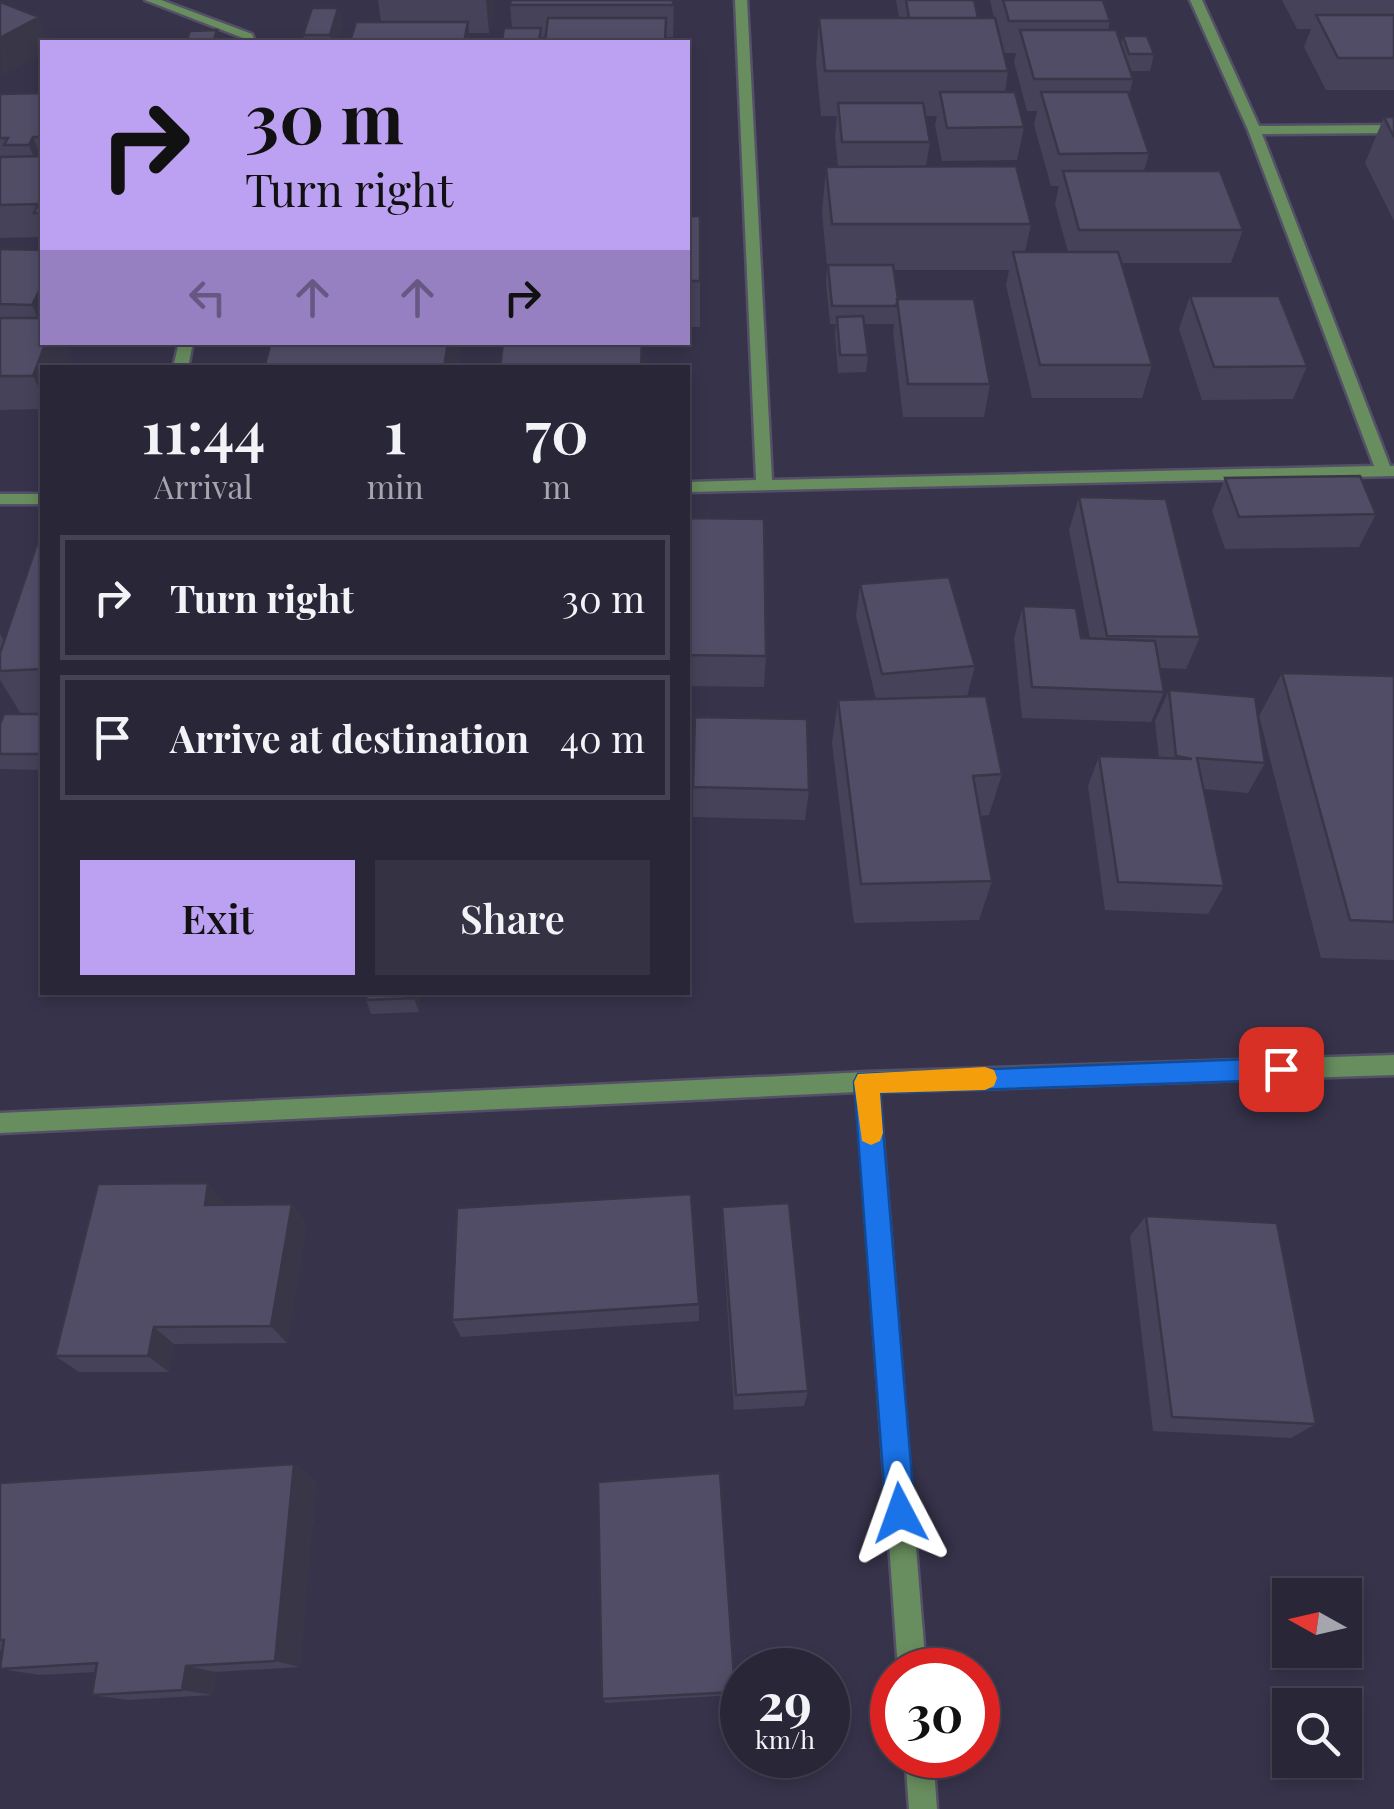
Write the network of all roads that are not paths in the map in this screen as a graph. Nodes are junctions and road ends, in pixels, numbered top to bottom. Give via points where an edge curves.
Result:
1 (150, 0) edge
2 (741, 0) edge
3 (1196, 0) edge
4 (249, 40) edge
5 (1394, 128) edge
6 (1254, 130) junction
7 (1389, 471) edge
8 (764, 486) junction
9 (690, 488) edge
10 (0, 499) edge
11 (40, 499) edge
12 (1394, 1065) edge
13 (867, 1082) junction
14 (0, 1123) edge
15 (910, 1648) edge
16 (921, 1778) edge
17 (923, 1809) edge

1 - 4 street
2 - 8 street
3 - 6 street
5 - 6 street
6 - 7 street
7 - 8 street
8 - 9 street
10 - 11 street
12 - 13 street
13 - 14 street
13 - 15 street
16 - 17 street

